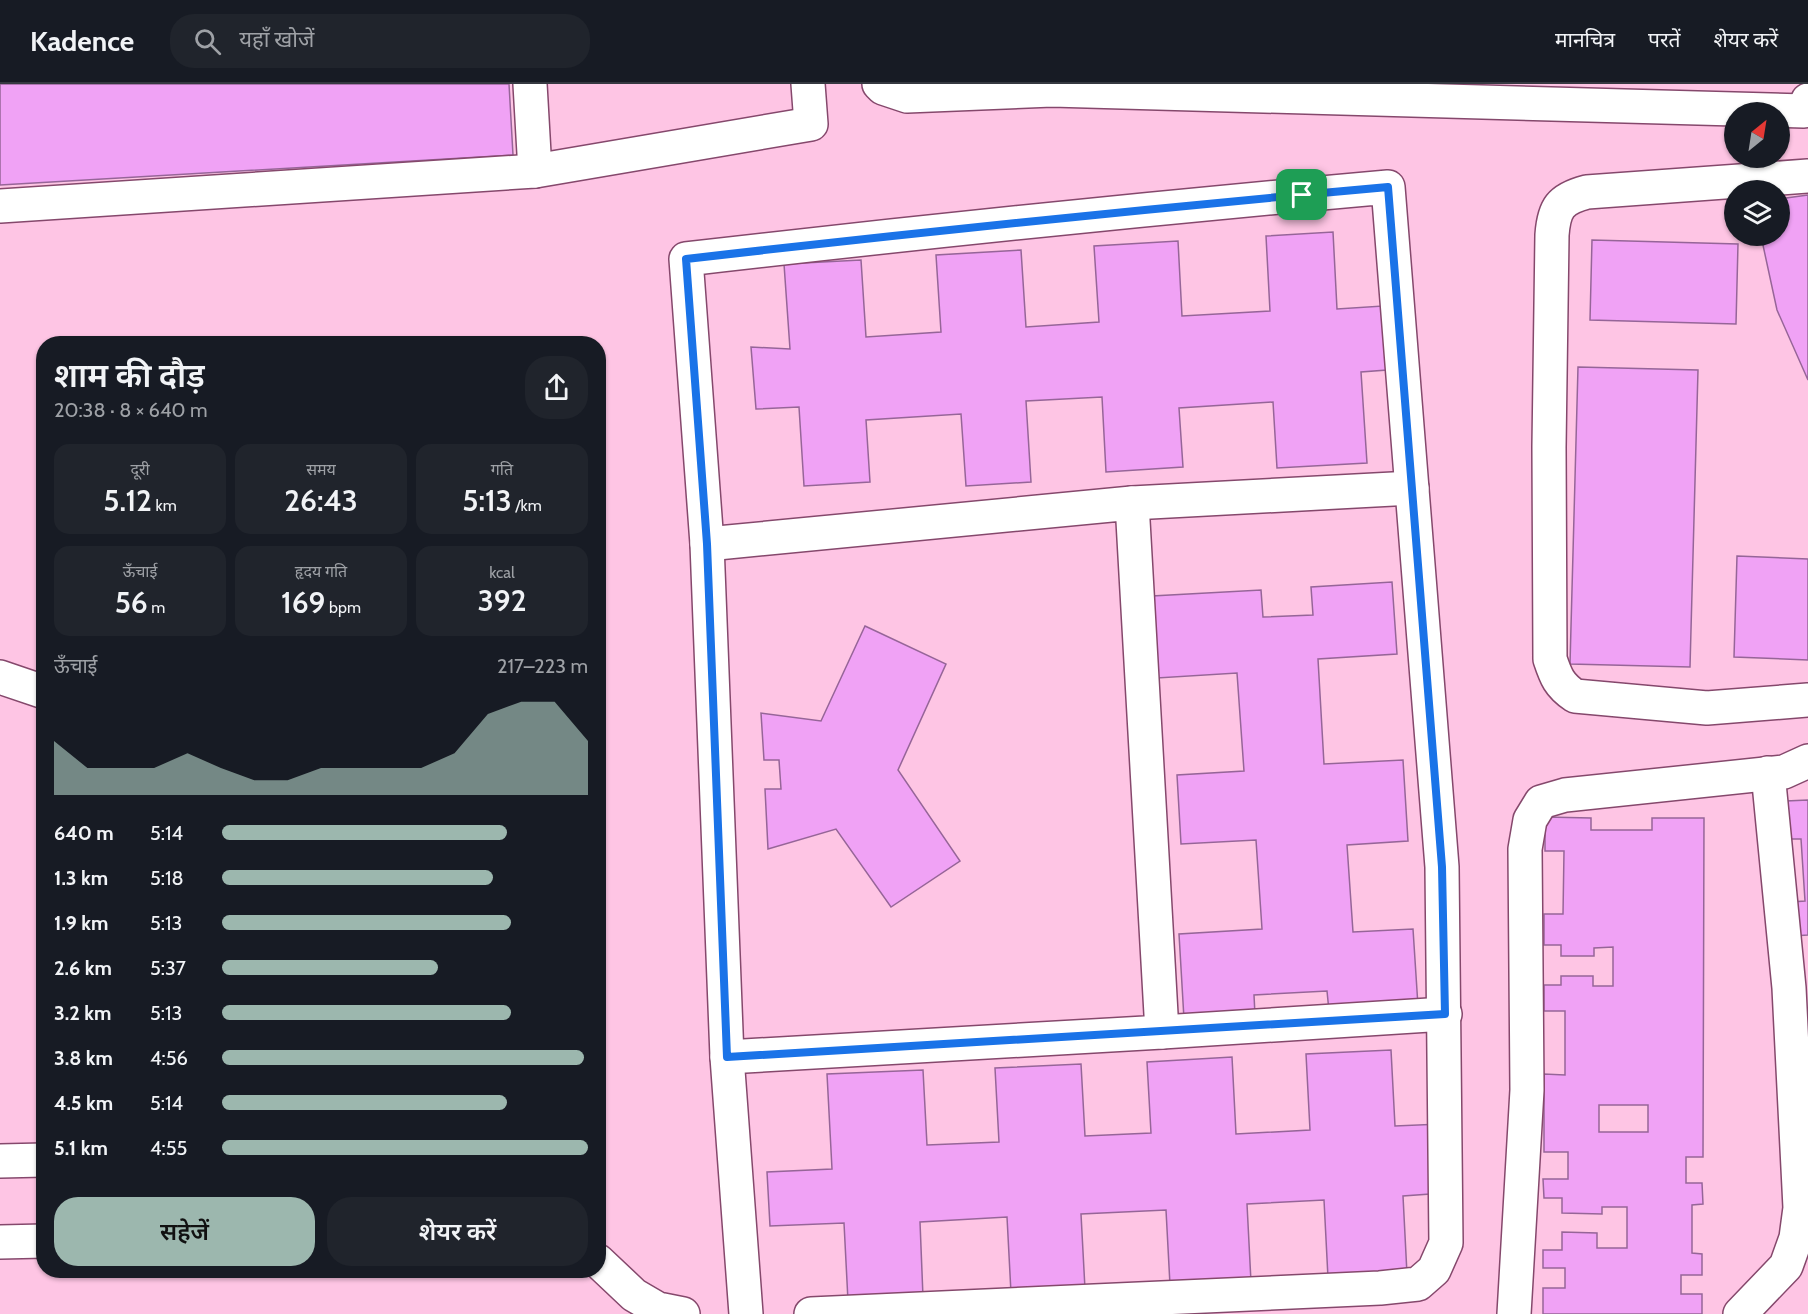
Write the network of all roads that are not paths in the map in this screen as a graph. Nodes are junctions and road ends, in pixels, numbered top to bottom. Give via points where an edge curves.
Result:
1 (530, 84) edge
2 (808, 84) edge
3 (879, 84) edge
4 (1052, 87) edge
5 (1805, 98) edge
6 (536, 171) junction
7 (1808, 176) edge
8 (0, 206) edge
9 (1412, 488) junction
10 (1132, 503) junction
11 (707, 544) junction
12 (0, 677) edge
13 (36, 689) edge
14 (1808, 700) edge
15 (1808, 761) edge
16 (1768, 773) junction
17 (1445, 1014) junction
18 (1162, 1032) junction
19 (727, 1057) junction
20 (36, 1160) edge
21 (0, 1161) edge
22 (36, 1241) edge
23 (0, 1242) edge
24 (606, 1269) edge
25 (683, 1314) edge
26 (746, 1314) edge
27 (811, 1314) edge
28 (1514, 1314) edge
29 (1740, 1314) edge

1 - 6 street
2 - 6 street via 811,124
3 - 4 street via 907,96
4 - 5 street
6 - 8 street
7 - 14 street via 1587,192 1570,197 1561,205 1554,216 1552,235 1549,447 1550,659 1556,679 1565,689 1575,696 1707,708
9 - 10 street
9 - 11 street via 1388,187 1131,210 686,259
9 - 17 street via 1442,867
10 - 11 street
10 - 18 street
11 - 19 street
12 - 13 street
15 - 16 street via 1784,772
16 - 28 street via 1565,795 1541,802 1530,820 1525,849 1527,1090
16 - 29 street via 1789,988 1800,1208 1796,1238 1786,1266
17 - 18 street
17 - 27 street via 1446,1243 1434,1270 1418,1284
18 - 19 street
19 - 26 street
20 - 21 street
22 - 23 street
24 - 25 street via 634,1295 658,1309

